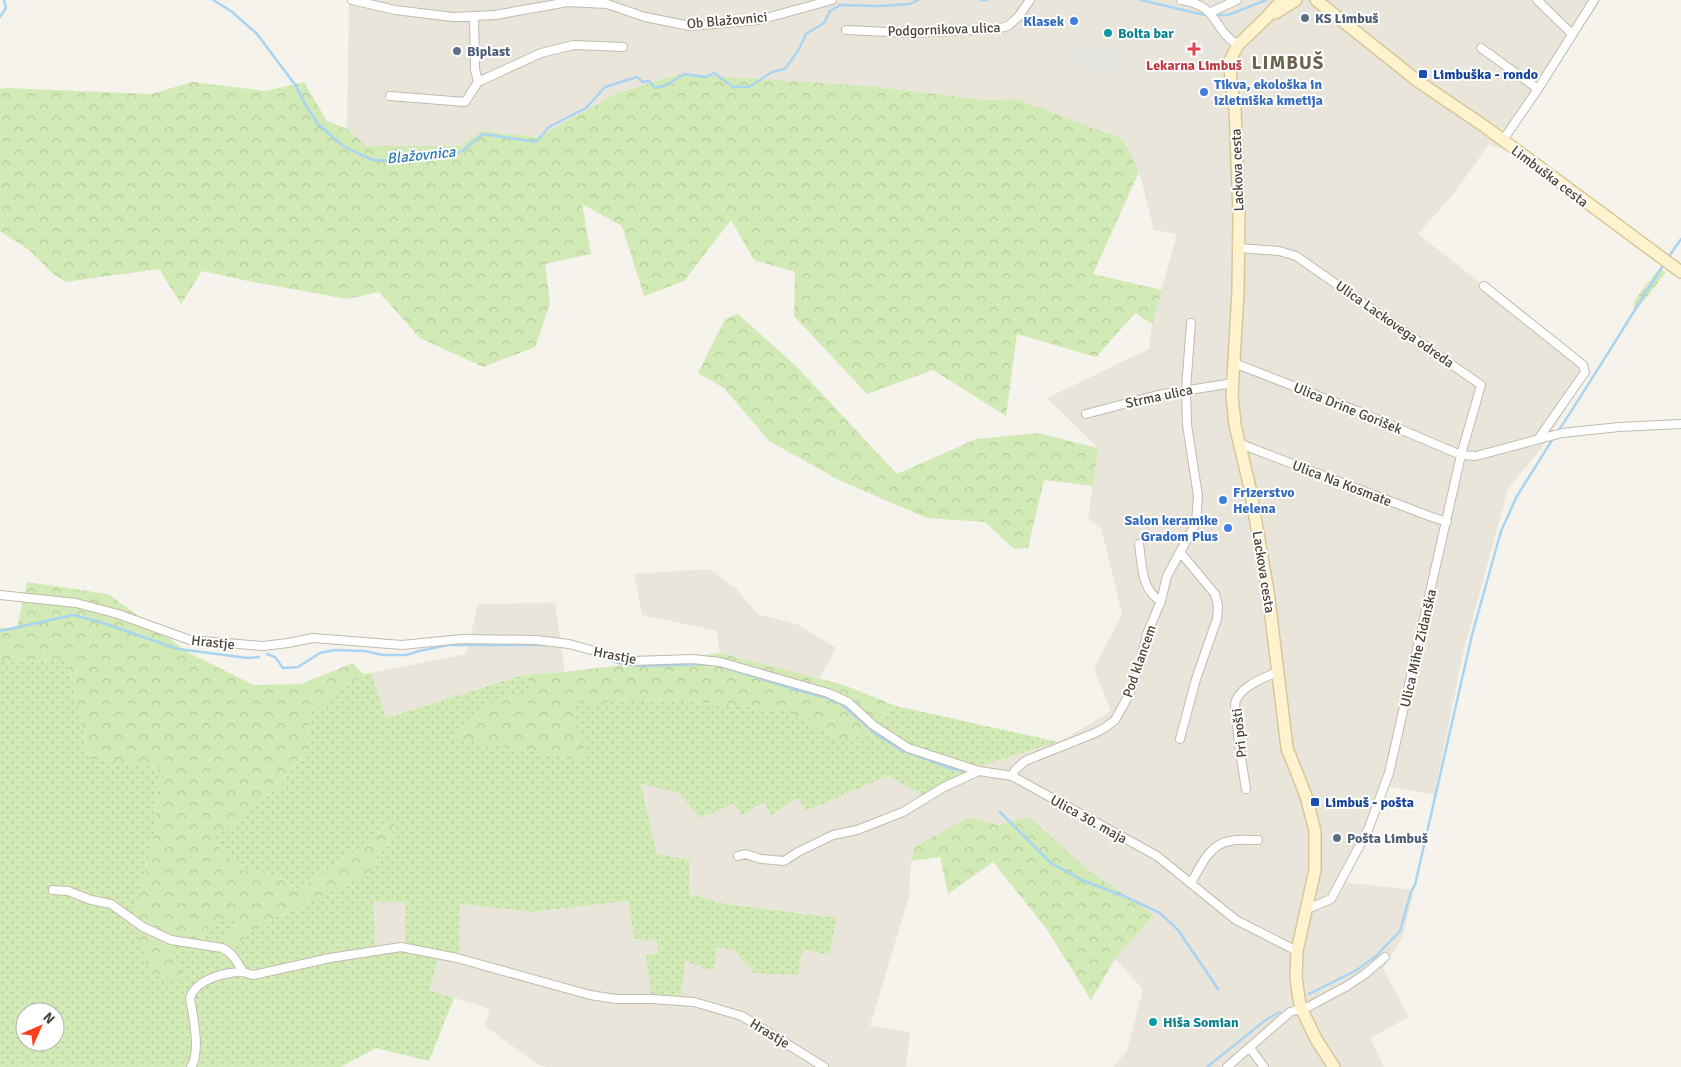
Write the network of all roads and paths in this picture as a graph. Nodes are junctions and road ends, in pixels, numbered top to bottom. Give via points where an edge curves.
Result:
1 (352, 0) edge
2 (832, 0) edge
3 (1030, 0) edge
4 (1181, 0) edge
5 (1237, 0) edge
6 (1282, 0) edge
7 (1296, 0) edge
8 (1316, 0) edge
9 (1330, 0) edge
10 (1537, 0) edge
11 (1594, 0) edge
12 (361, 1) edge
13 (1204, 6) edge
14 (474, 17) junction
15 (1267, 18) junction
16 (846, 30) dead end
17 (1360, 34) junction
18 (1572, 34) junction
19 (1238, 46) junction
20 (624, 47) dead end
21 (1481, 48) dead end
22 (478, 82) junction
23 (1538, 89) junction
24 (390, 96) dead end
25 (1503, 140) junction
26 (1239, 248) junction
27 (1681, 272) edge
28 (1484, 286) dead end
29 (1191, 323) dead end
30 (1234, 363) junction
31 (1233, 382) junction
32 (1186, 389) junction
33 (1086, 414) dead end
34 (1681, 424) edge
35 (1539, 438) junction
36 (1238, 443) junction
37 (1461, 455) junction
38 (1447, 522) junction
39 (1139, 544) dead end
40 (1180, 552) junction
41 (4, 595) edge
42 (0, 599) edge
43 (1160, 601) junction
44 (1278, 671) junction
45 (1180, 739) dead end
46 (979, 772) junction
47 (1012, 776) junction
48 (1246, 789) dead end
49 (1258, 840) dead end
50 (738, 856) dead end
51 (1191, 883) junction
52 (53, 890) dead end
53 (1307, 910) junction
54 (1297, 951) junction
55 (1385, 957) dead end
56 (243, 972) junction
57 (1301, 1008) junction
58 (1250, 1048) junction
59 (191, 1067) edge
60 (824, 1067) edge
61 (1227, 1067) edge
62 (1264, 1067) edge
63 (1334, 1067) edge

1 - 12 street, Ob Blažovnici
2 - 14 street, Ob Blažovnici via 759,20 690,26 645,17 607,4 568,2
3 - 16 street, Podgornikova ulica via 1008,26 996,29 909,33
4 - 13 street
5 - 13 street via 1222,6
6 - 15 street
7 - 15 street
8 - 17 street
9 - 17 street
10 - 18 street
11 - 18 street
12 - 14 street, Ob Blažovnici via 395,10
13 - 19 street
14 - 22 street
15 - 19 street, Lackova cesta
17 - 25 street, Limbuška cesta via 1419,82
18 - 23 street
19 - 26 street, Lackova cesta via 1231,56 1230,65 1235,110
20 - 22 street via 574,45 517,63
21 - 23 street
22 - 24 street via 465,102
23 - 25 street
25 - 27 street, Limbuška cesta
26 - 30 street, Lackova cesta
26 - 37 street, Ulica Lackovega odreda via 1279,251 1296,256 1481,386
28 - 35 street via 1585,368
29 - 32 street, Pod klancem
30 - 31 street, Lackova cesta
30 - 37 street, Ulica Drine Gorišek
31 - 32 street, Strma ulica
31 - 36 street, Lackova cesta
32 - 33 street, Strma ulica
32 - 40 street, Pod klancem via 1187,425 1198,496 1196,523
34 - 35 street via 1558,433
35 - 37 street via 1476,456
36 - 38 street, Ulica Na Kosmate
36 - 44 street, Lackova cesta via 1250,488
37 - 38 street, Ulica Mihe Zidanška
38 - 53 street, Ulica Mihe Zidanška via 1389,773 1368,830 1331,899
39 - 43 street via 1149,590
40 - 43 street, Pod klancem via 1167,576
40 - 45 street via 1215,594 1218,606 1217,619
41 - 42 street
41 - 46 street, Hrastje via 76,603 118,614 190,640 263,646 313,638 402,646 462,639 536,640 570,644 632,661 693,659 720,662 828,693 848,702 873,726 908,748
43 - 47 street, Pod klancem via 1129,695 1115,720 1095,733 1024,761
44 - 48 street, Pri pošti via 1236,698
44 - 53 street, Lackova cesta via 1286,748 1306,796 1315,831 1316,870
46 - 47 street, Ulica 30. maja
46 - 50 street via 944,787 903,812 857,830 833,835 784,861 745,854
47 - 51 street, Ulica 30. maja via 1157,856
49 - 51 street via 1230,840 1215,846
51 - 54 street, Ulica 30. maja via 1236,920
52 - 56 street via 68,891 110,904 143,927 171,940 222,948 236,959
53 - 54 street, Lackova cesta
54 - 57 street, Lackova cesta via 1296,977
55 - 57 street via 1347,986
56 - 59 street, Hrastje via 221,975 192,991 195,1042
56 - 60 street, Hrastje via 253,975 401,947 457,958 590,995 694,1002 742,1016
57 - 58 street via 1290,1012
57 - 63 street, Lackova cesta
58 - 61 street
58 - 62 street

